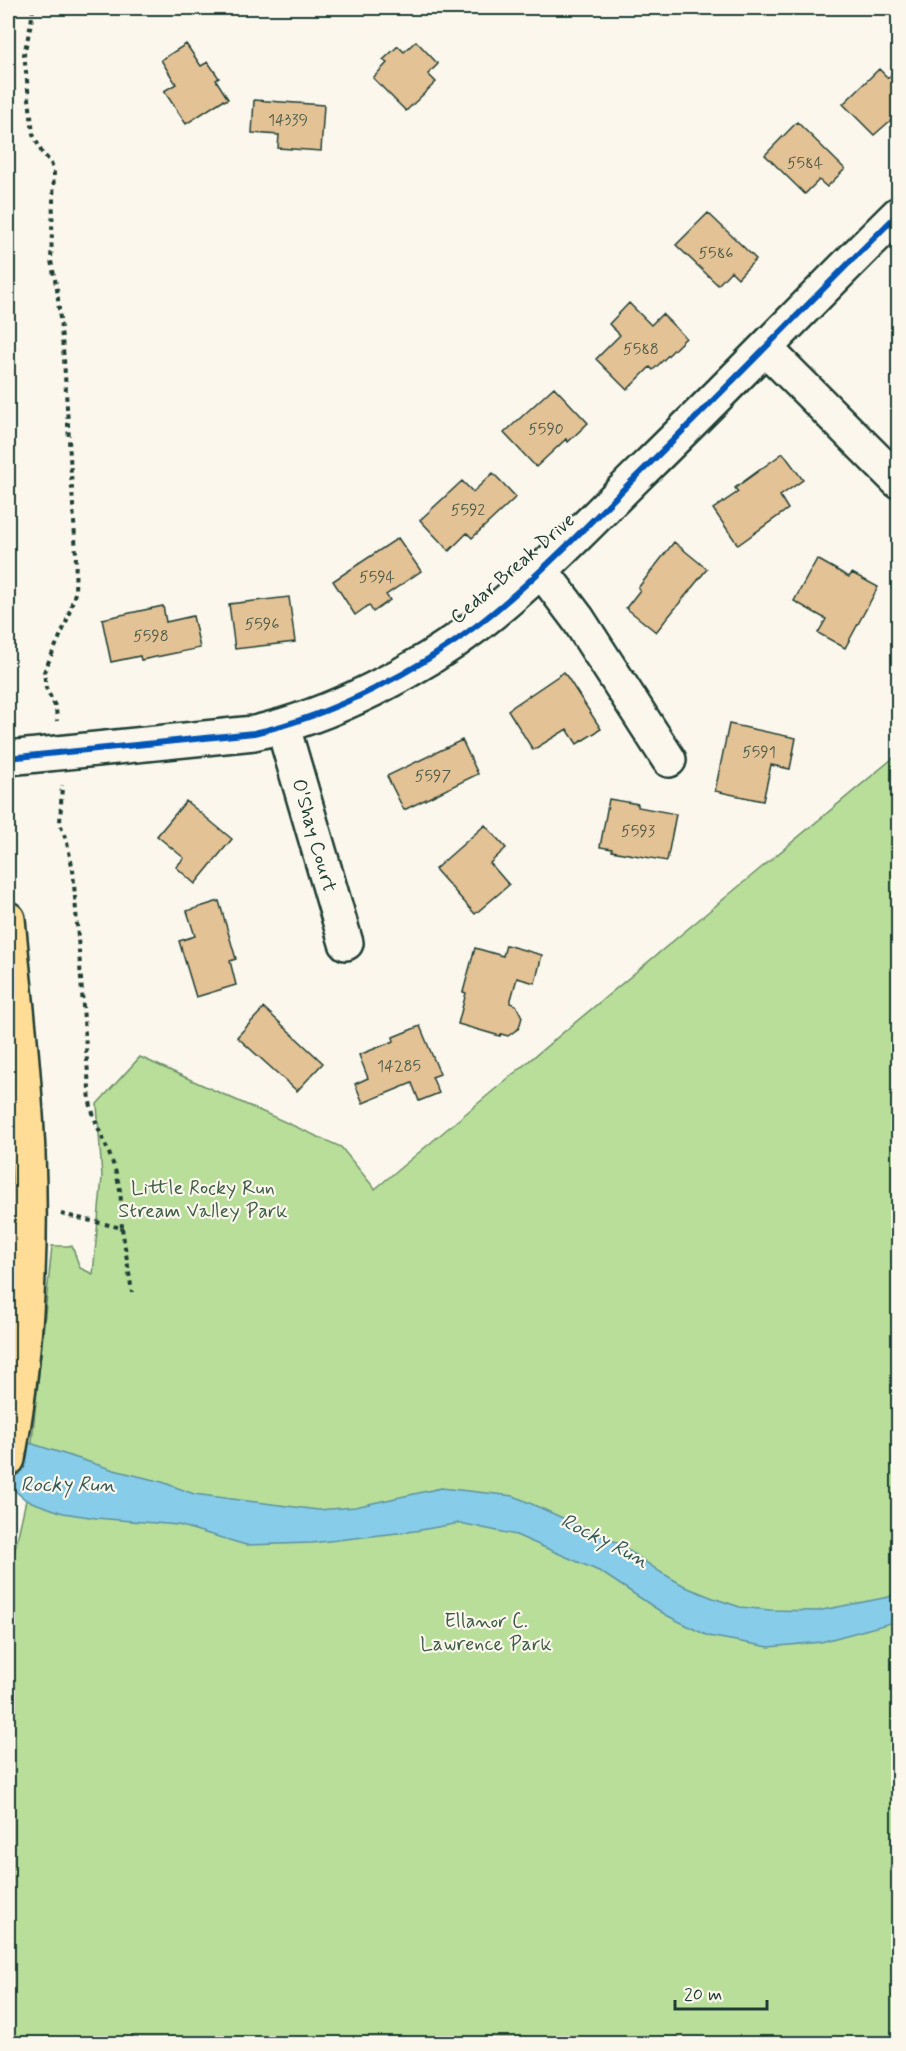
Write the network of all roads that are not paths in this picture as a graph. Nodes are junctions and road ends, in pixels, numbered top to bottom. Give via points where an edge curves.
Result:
1 (898, 214) edge
2 (766, 349) junction
3 (898, 482) edge
4 (541, 570) junction
5 (284, 727) junction
6 (8, 758) edge
7 (669, 760) dead end
8 (8, 919) edge
9 (346, 943) dead end
10 (8, 1460) edge

1 - 2 street, Cedar Break Drive
2 - 3 street
2 - 4 street, Cedar Break Drive
4 - 5 street, Cedar Break Drive via 480,623 414,668 331,709
4 - 7 street, Cedar Break Drive via 578,619
5 - 6 street, Cedar Break Drive
5 - 9 street, O'Shay Court
8 - 10 main road via 24,1088 28,1207 23,1352

